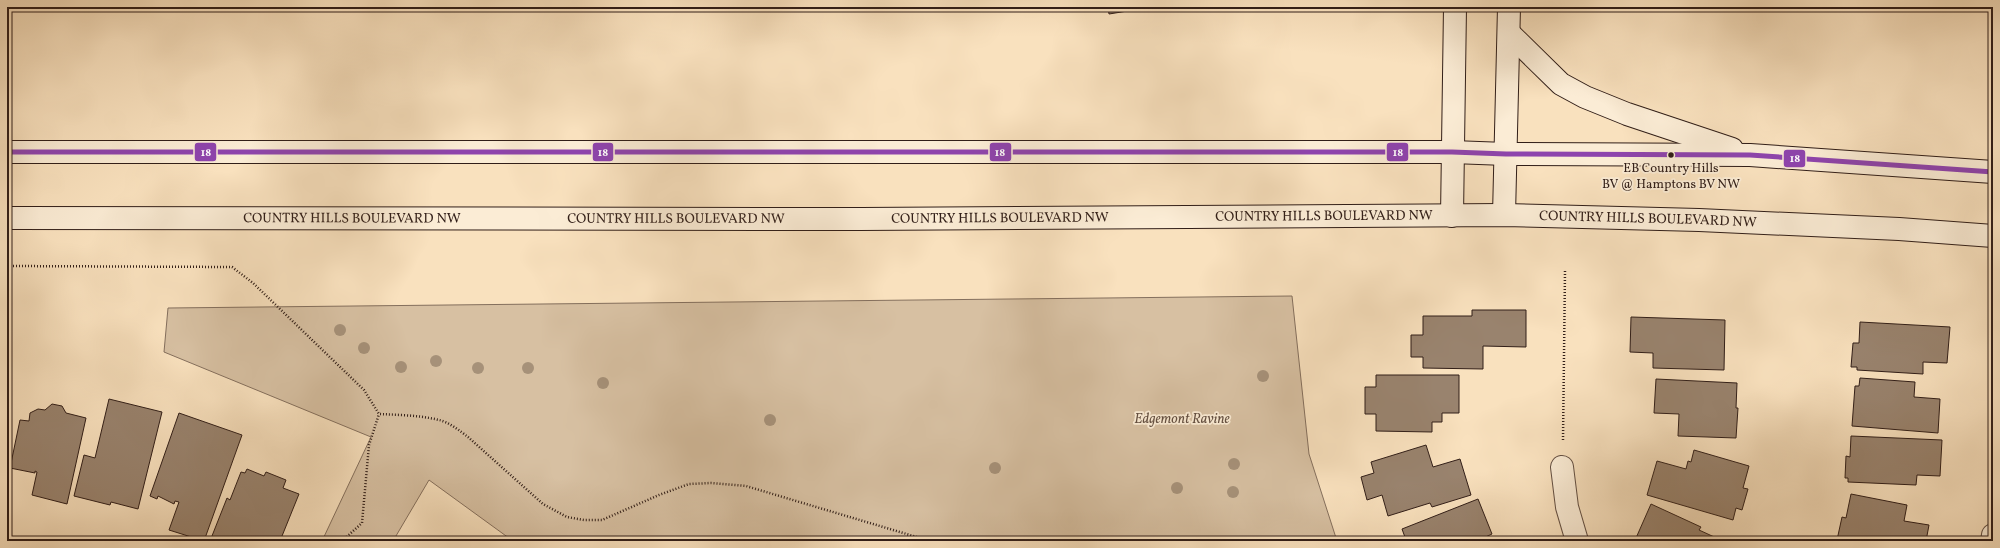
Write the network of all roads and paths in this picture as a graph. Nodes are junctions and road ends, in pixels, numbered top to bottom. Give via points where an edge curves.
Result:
1 (1455, 7) edge
2 (1509, 7) edge
3 (1510, 34) junction
4 (7, 152) edge
5 (1452, 152) junction
6 (1506, 154) junction
7 (1750, 155) junction
8 (1993, 172) edge
9 (1504, 215) junction
10 (1452, 216) junction
11 (7, 218) edge
12 (1993, 236) edge
13 (7, 266) edge
14 (1565, 271) dead end
15 (379, 414) junction
16 (1562, 467) joint
17 (1993, 535) edge
18 (342, 541) edge
19 (930, 541) edge
20 (1577, 541) edge
21 (1992, 541) edge

1 - 5 main road
2 - 3 main road
3 - 6 main road
3 - 7 main road via 1561,84 1585,97 1627,114
4 - 5 main road
5 - 6 main road
5 - 10 main road
6 - 7 main road
6 - 9 main road
7 - 8 main road
9 - 10 main road, COUNTRY HILLS BOULEVARD NW
9 - 12 main road, COUNTRY HILLS BOULEVARD NW via 1707,220
10 - 11 main road, COUNTRY HILLS BOULEVARD NW via 860,219
13 - 15 path via 232,267 253,283 364,390
14 - 16 path
15 - 18 path via 369,445 362,523
15 - 19 path via 440,420 455,428 543,504 567,517 602,520 689,484 710,483 746,486
16 - 20 main road via 1567,507
17 - 21 main road

